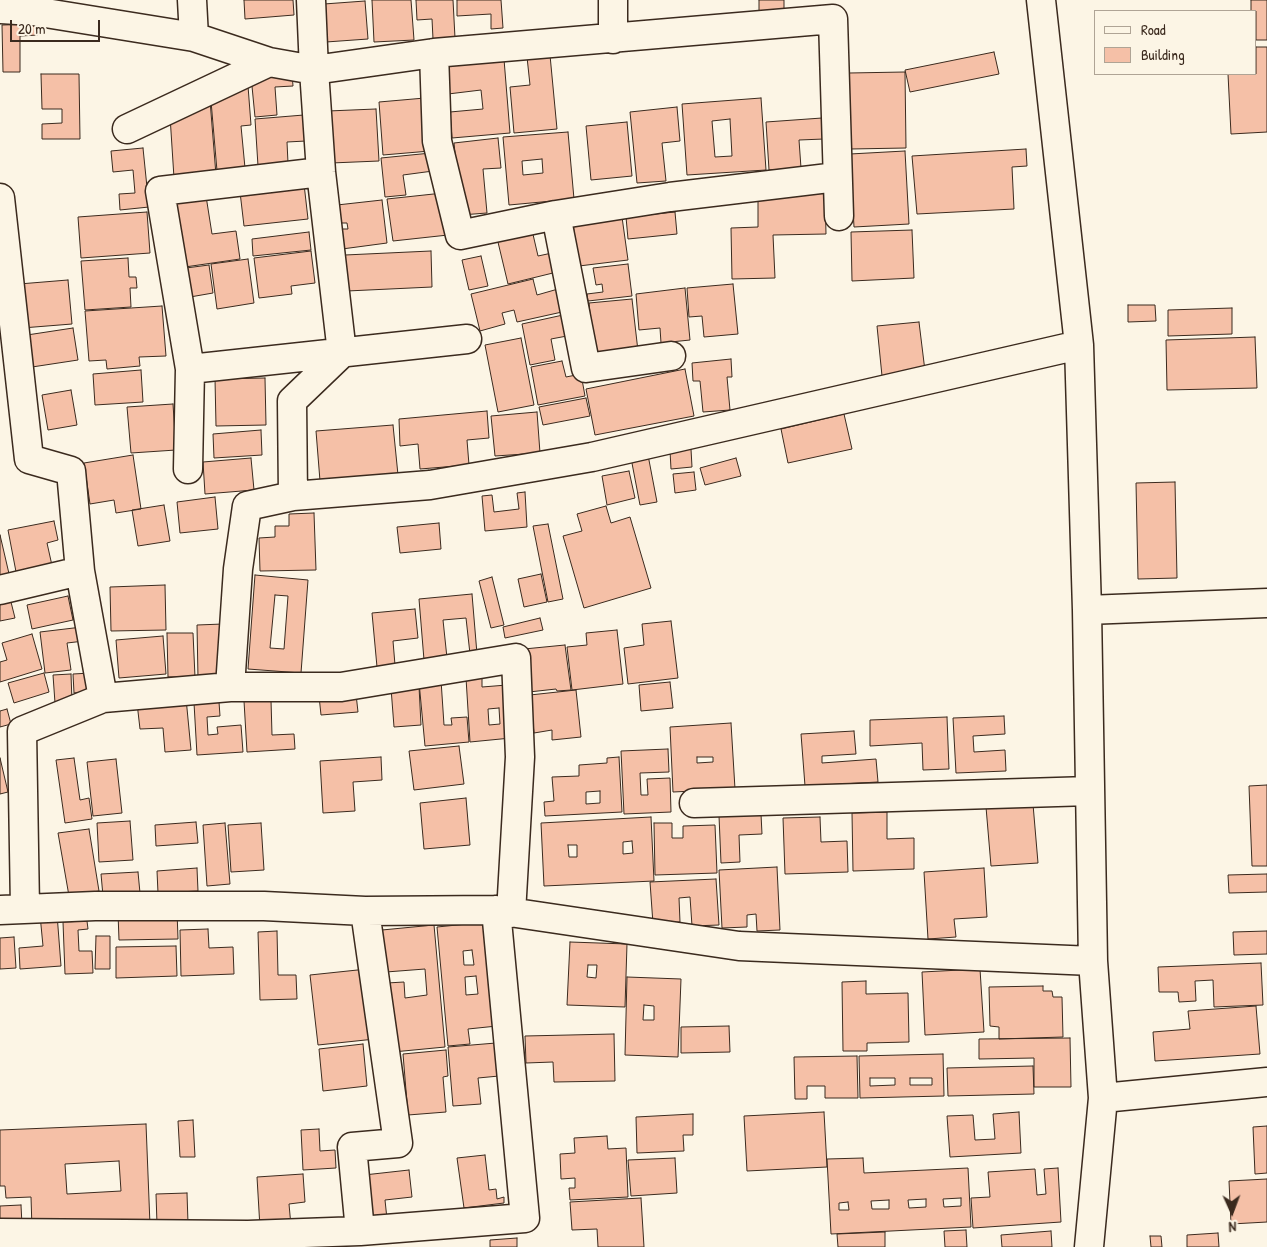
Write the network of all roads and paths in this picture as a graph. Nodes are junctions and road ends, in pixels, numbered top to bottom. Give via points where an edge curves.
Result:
1 (192, 0) edge
2 (311, 0) edge
3 (613, 0) edge
4 (1041, 0) edge
5 (0, 9) edge
6 (194, 37) junction
7 (613, 39) junction
8 (434, 53) junction
9 (269, 62) junction
10 (314, 70) junction
11 (127, 129) dead end
12 (321, 172) junction
13 (837, 177) junction
14 (0, 198) edge
15 (556, 215) junction
16 (839, 216) dead end
17 (467, 339) dead end
18 (1080, 345) junction
19 (342, 353) junction
20 (671, 356) dead end
21 (190, 369) junction
22 (188, 469) dead end
23 (293, 496) junction
24 (80, 571) junction
25 (0, 590) edge
26 (1267, 603) edge
27 (1087, 610) junction
28 (230, 687) junction
29 (103, 698) junction
30 (1090, 791) junction
31 (694, 803) dead end
32 (13, 909) edge
33 (365, 911) junction
34 (504, 911) junction
35 (1093, 961) junction
36 (1267, 1082) edge
37 (1103, 1098) junction
38 (360, 1231) junction
39 (0, 1234) edge
40 (1089, 1247) edge

1 - 6 street
2 - 10 street
3 - 7 street
4 - 18 street
5 - 6 street via 33,11
6 - 9 street
7 - 8 street
7 - 13 street via 833,19
8 - 10 street
8 - 15 street via 438,141 460,235
9 - 10 street
9 - 11 street
10 - 12 street
12 - 19 street
12 - 21 street via 160,191
13 - 15 street via 670,197
13 - 16 street
14 - 24 street via 29,459 71,471
15 - 20 street via 586,368
17 - 19 street
18 - 23 street via 592,458 430,486
18 - 27 street
19 - 21 street
19 - 23 street via 292,401
21 - 22 street
23 - 28 street via 247,506 238,569
24 - 25 street
24 - 29 street
26 - 27 street
27 - 30 street
28 - 29 street
28 - 34 street via 341,687 516,658 520,757
29 - 32 street via 22,731
30 - 31 street
30 - 35 street
32 - 33 street via 264,906
33 - 34 street
33 - 38 street via 398,1143 352,1147
34 - 35 street via 739,946
34 - 38 street via 525,1218
35 - 37 street
36 - 37 street
37 - 40 street
38 - 39 street via 248,1235

